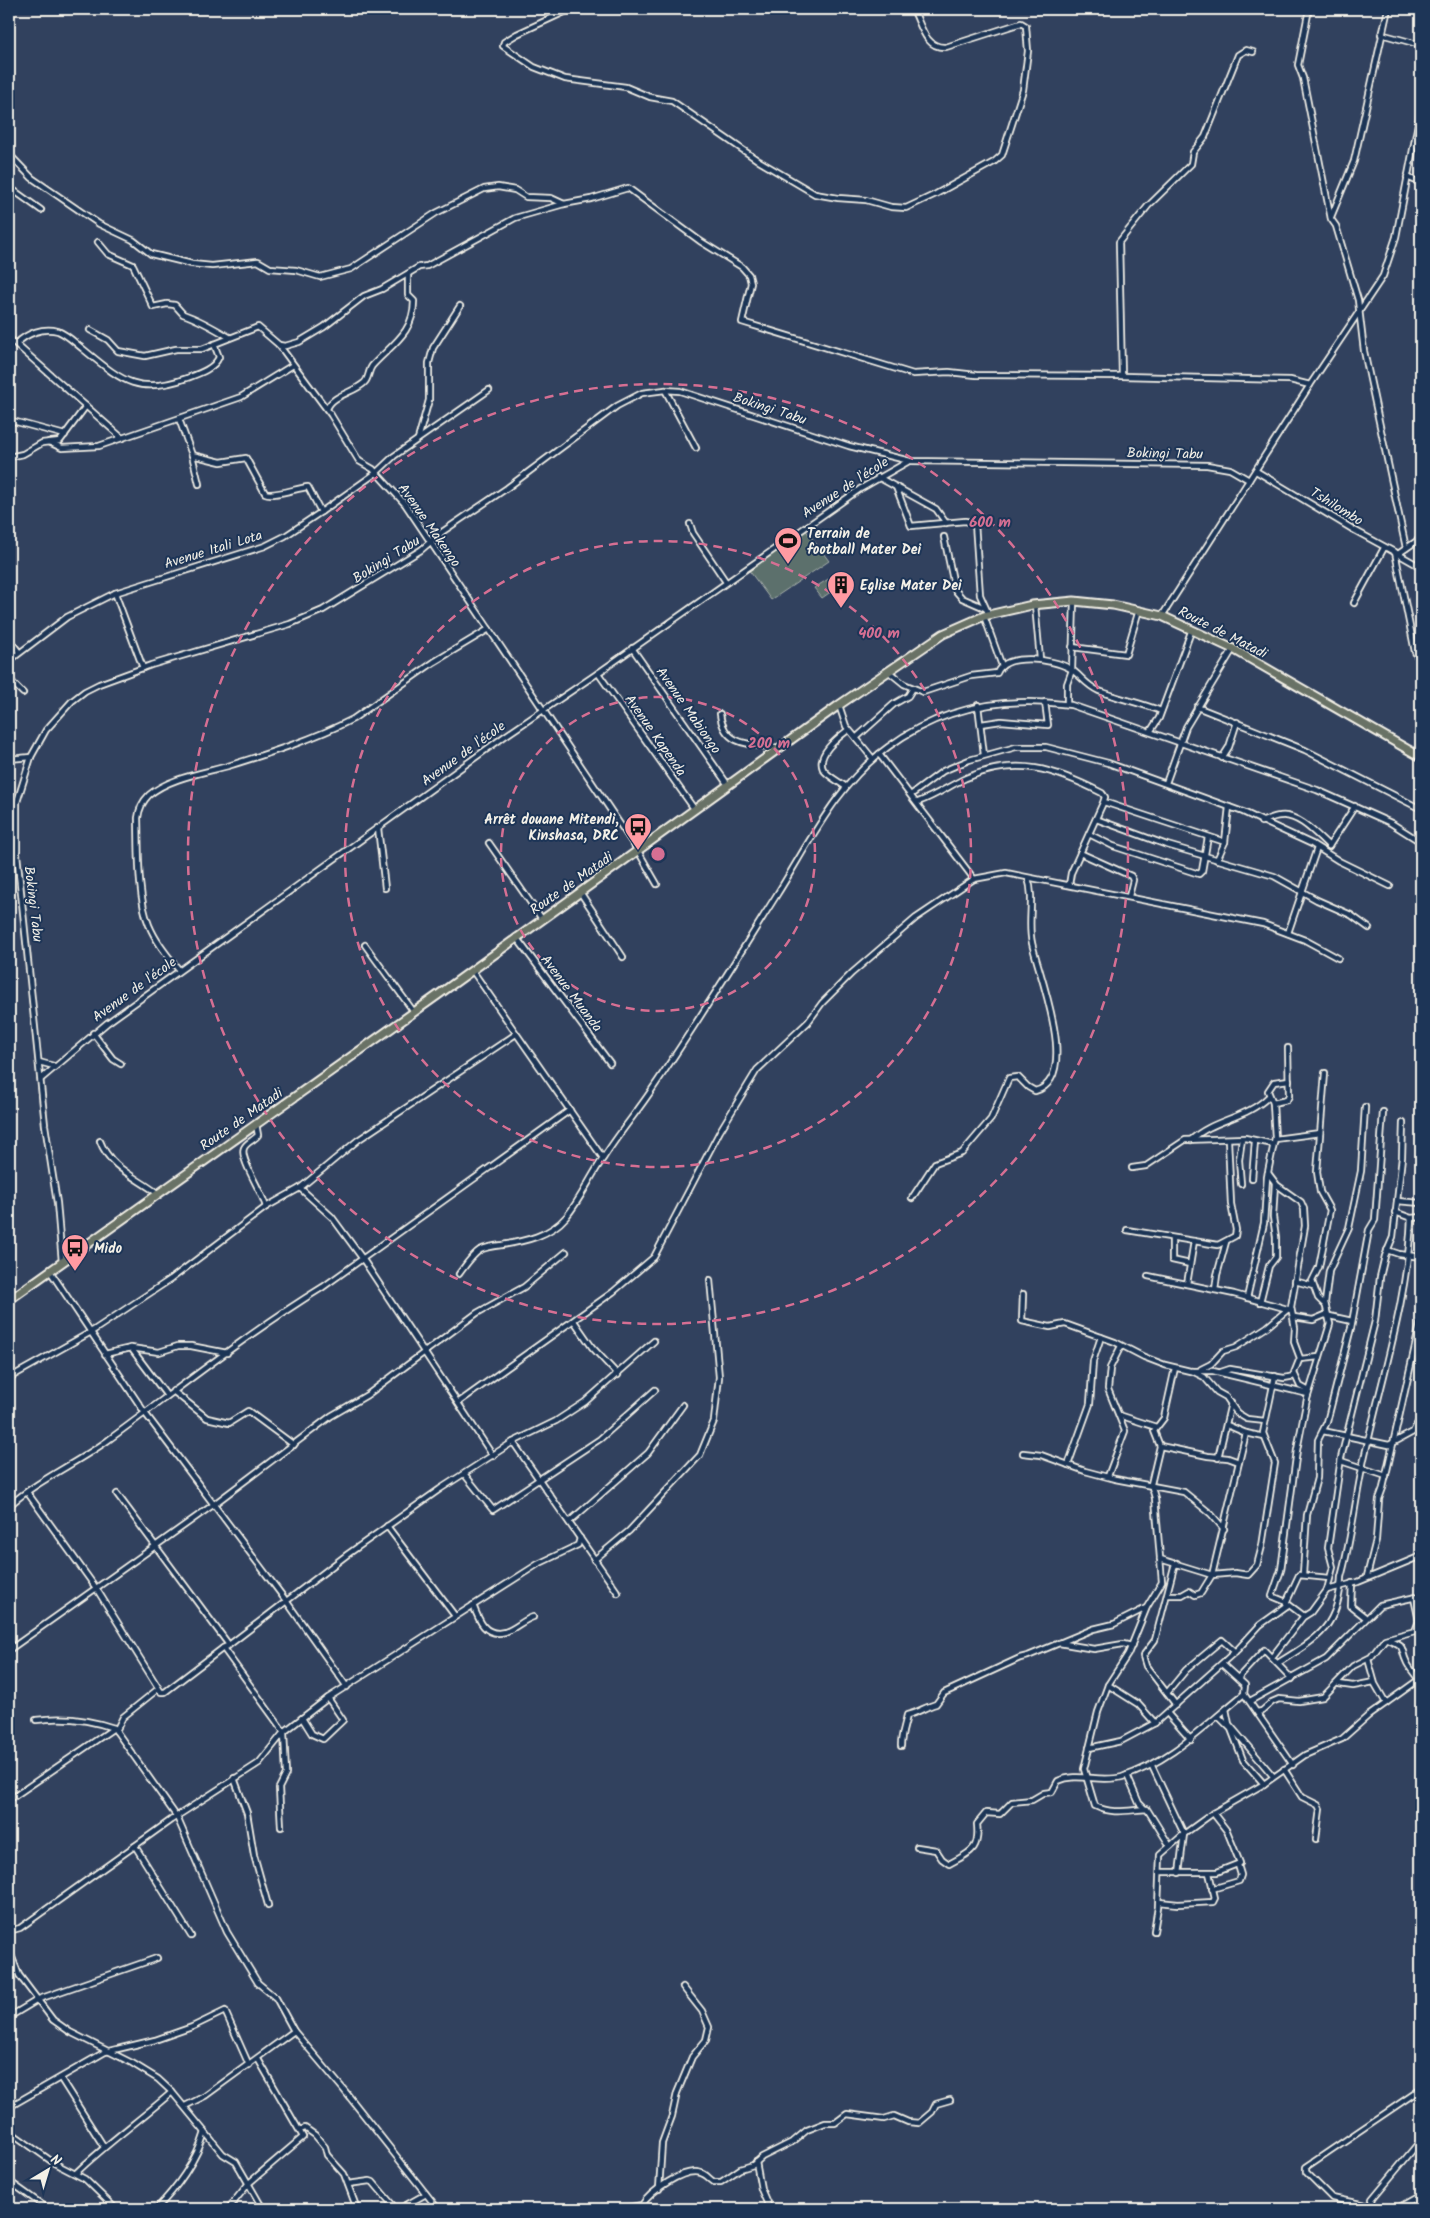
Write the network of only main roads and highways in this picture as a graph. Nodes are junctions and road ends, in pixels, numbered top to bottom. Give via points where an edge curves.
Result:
1 (1421, 757) edge
2 (10, 1299) edge

1 - 2 highway, Route de Matadi via 1233,648 1162,616 1074,602 1007,609 987,615 943,634 839,705

